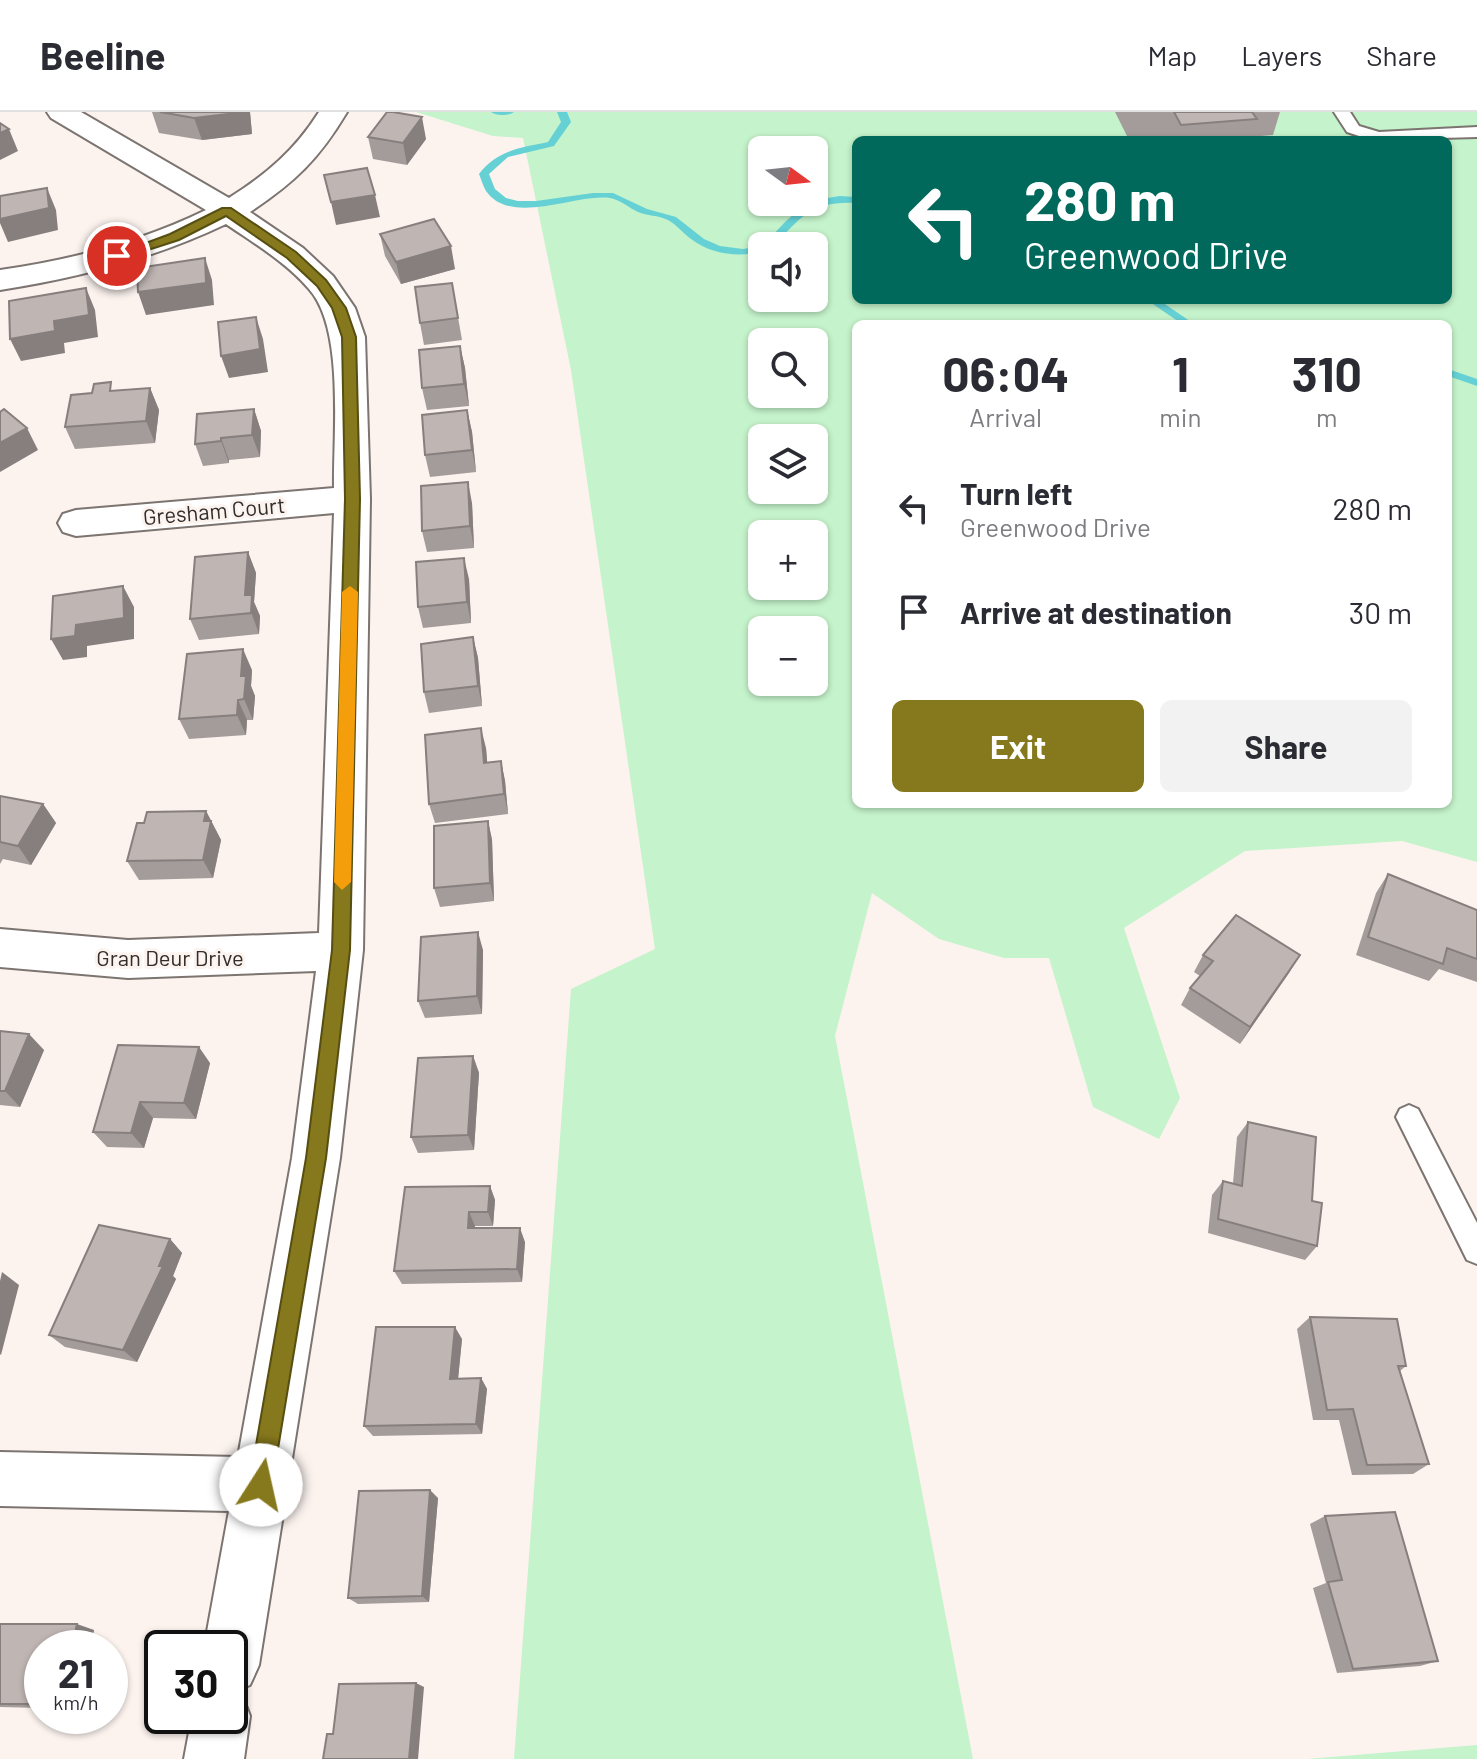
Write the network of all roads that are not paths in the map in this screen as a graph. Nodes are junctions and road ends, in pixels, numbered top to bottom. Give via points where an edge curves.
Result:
1 (61, 112) edge
2 (333, 112) edge
3 (1342, 112) edge
4 (1477, 132) edge
5 (1375, 136) edge
6 (1398, 136) edge
7 (227, 210) junction
8 (0, 280) edge
9 (352, 499) junction
10 (76, 523) dead end
11 (0, 948) edge
12 (341, 950) junction
13 (1409, 1117) dead end
14 (1477, 1251) edge
15 (0, 1479) edge
16 (261, 1485) junction
17 (236, 1630) edge
18 (218, 1734) edge
19 (214, 1759) edge

1 - 7 street
2 - 7 street via 312,146 283,174
3 - 5 lane via 1353,129
4 - 6 lane
7 - 8 street via 138,250
7 - 9 street via 292,255 339,308 352,367
9 - 10 street, Gresham Court
9 - 12 street
11 - 12 street, Gran Deur Drive via 142,960
12 - 16 street via 316,1158
13 - 14 lane
15 - 16 street
16 - 17 street
18 - 19 street

